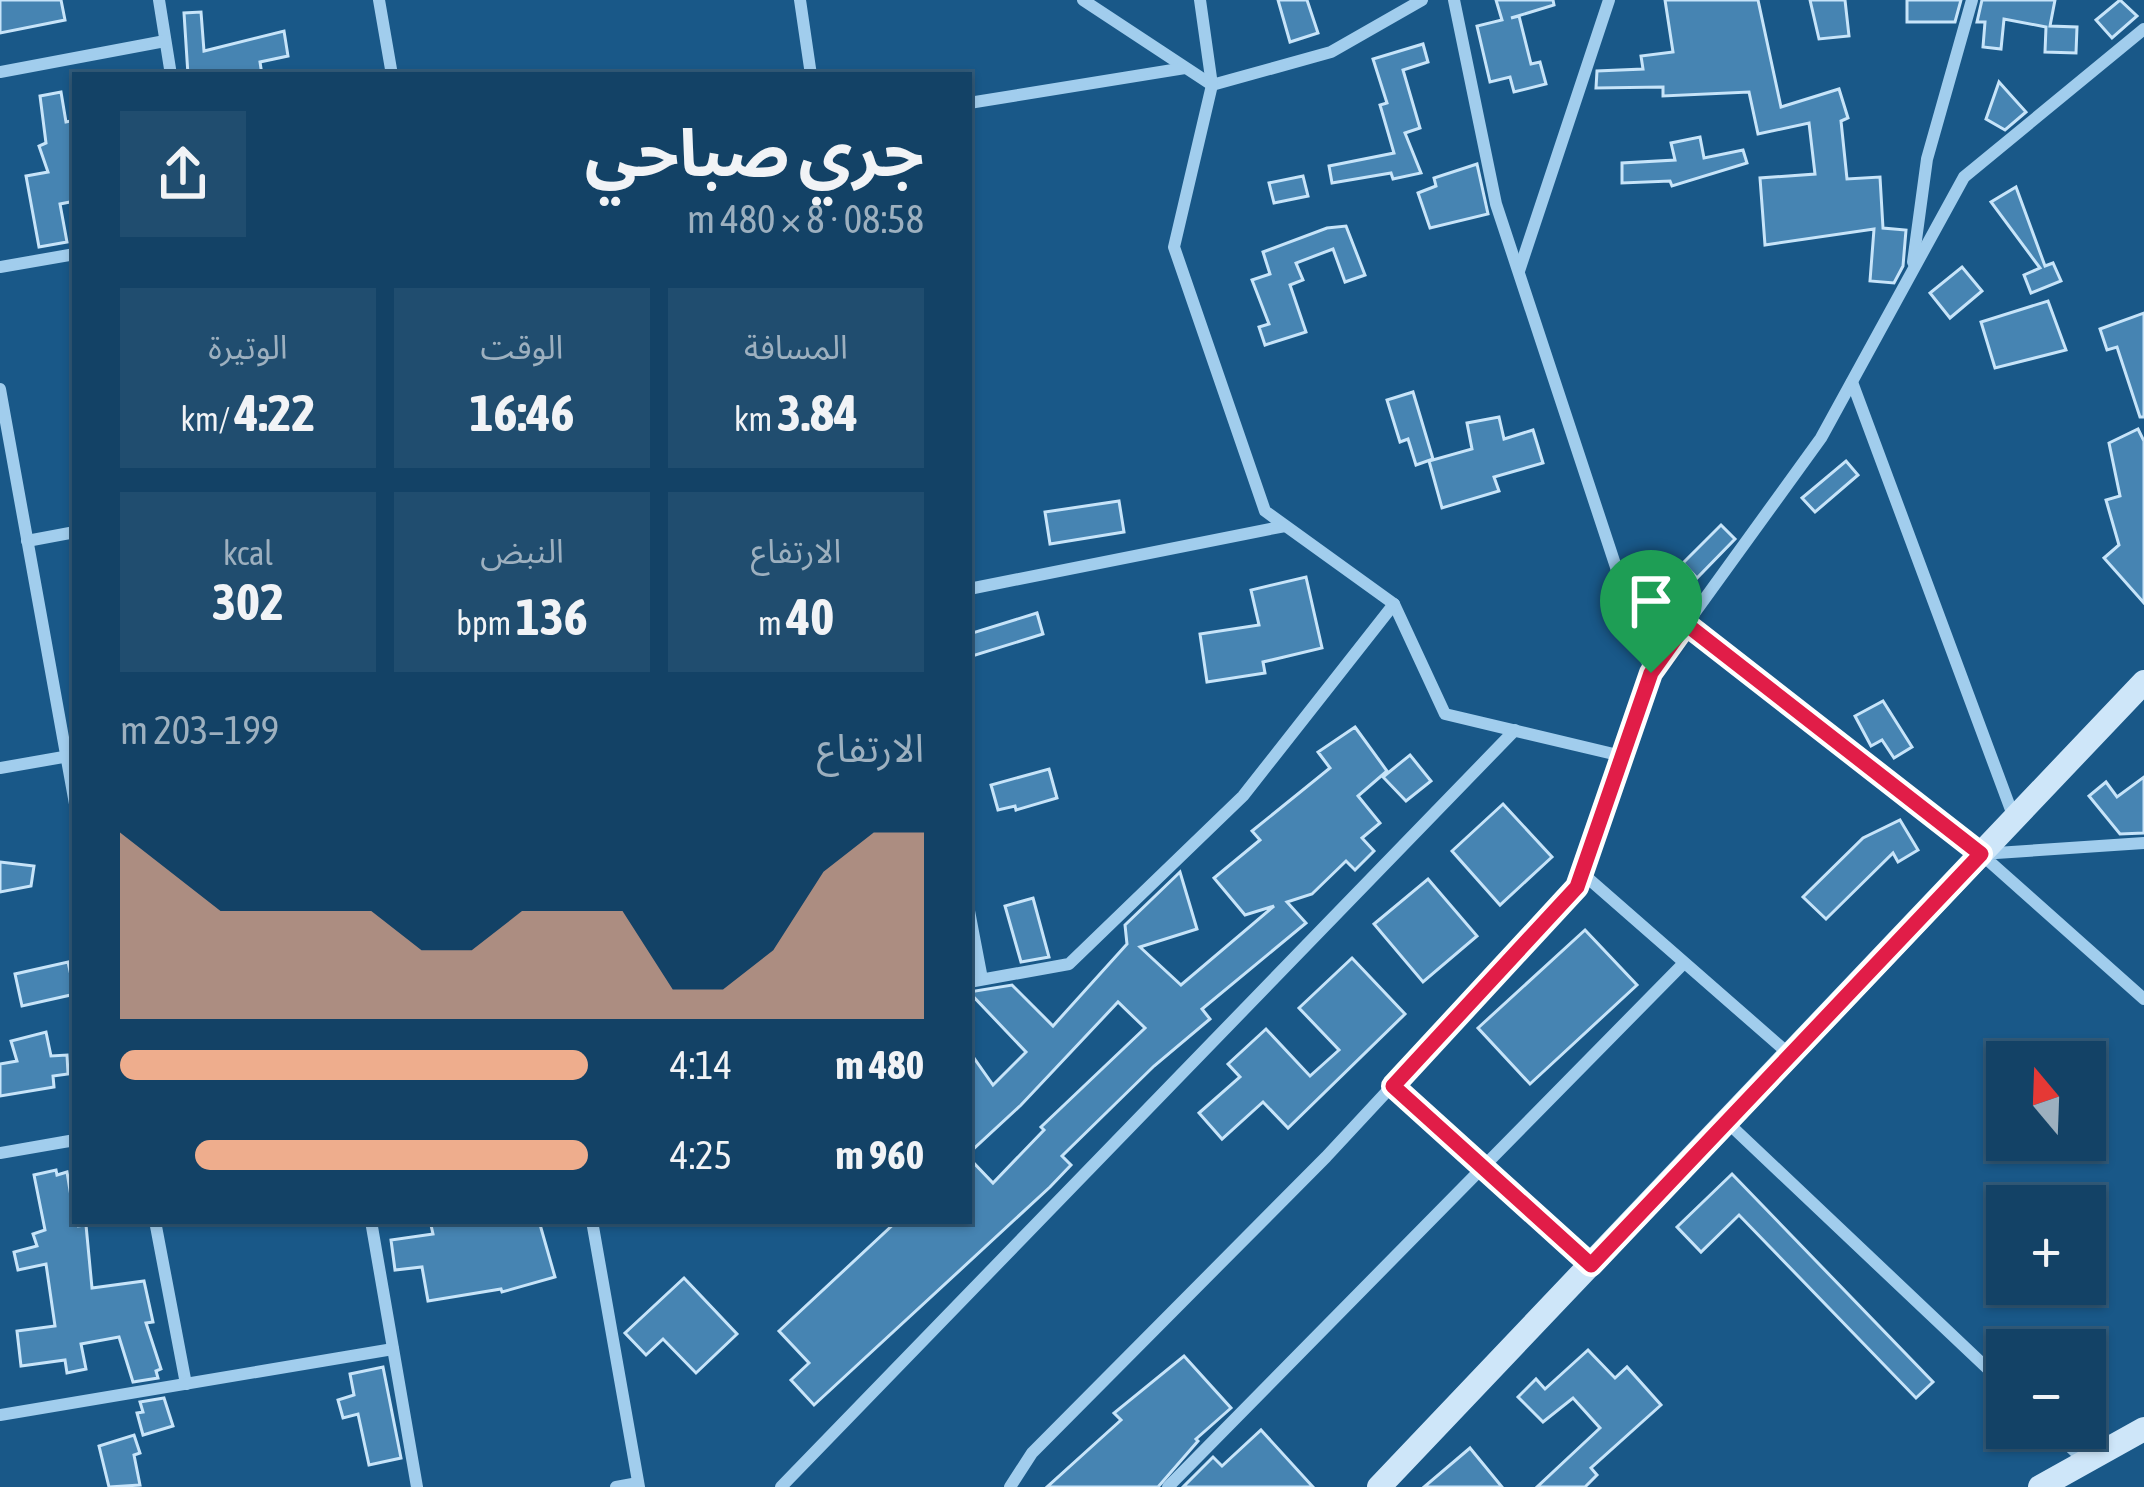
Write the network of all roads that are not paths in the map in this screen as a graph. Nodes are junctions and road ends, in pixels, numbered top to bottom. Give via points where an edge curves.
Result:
1 (159, 0) edge
2 (379, 0) edge
3 (800, 0) edge
4 (1083, 0) edge
5 (1199, 0) edge
6 (1422, 0) edge
7 (1454, 0) edge
8 (1609, 0) edge
9 (1972, 0) edge
10 (2144, 29) edge
11 (165, 41) junction
12 (1186, 68) junction
13 (0, 72) edge
14 (170, 72) edge
15 (391, 72) edge
16 (811, 72) edge
17 (1211, 85) junction
18 (972, 103) edge
19 (72, 255) edge
20 (0, 267) edge
21 (1519, 272) junction
22 (1911, 272) junction
23 (1852, 382) junction
24 (0, 389) edge
25 (1285, 526) junction
26 (72, 533) edge
27 (27, 541) junction
28 (972, 588) edge
29 (1394, 604) junction
30 (1686, 624) junction
31 (1651, 673) junction
32 (2144, 682) edge
33 (1515, 730) junction
34 (70, 756) edge
35 (1622, 756) junction
36 (0, 768) edge
37 (2014, 818) junction
38 (2144, 843) edge
39 (1981, 854) junction
40 (1582, 873) junction
41 (972, 941) edge
42 (1684, 963) junction
43 (976, 980) edge
44 (2144, 999) edge
45 (1791, 1056) junction
46 (1393, 1086) junction
47 (1728, 1123) junction
48 (72, 1141) edge
49 (0, 1153) edge
50 (1483, 1168) junction
51 (156, 1224) edge
52 (372, 1224) edge
53 (593, 1224) edge
54 (1591, 1265) junction
55 (393, 1349) junction
56 (1986, 1367) edge
57 (186, 1384) junction
58 (0, 1415) edge
59 (2144, 1429) edge
60 (2072, 1449) edge
61 (2086, 1462) junction
62 (638, 1485) edge
63 (417, 1487) edge
64 (616, 1487) edge
65 (782, 1487) edge
66 (1010, 1487) edge
67 (1168, 1487) edge
68 (1379, 1487) edge
69 (2040, 1487) edge

1 - 11 street
2 - 15 street
3 - 16 street
4 - 12 street
5 - 17 street
6 - 17 street via 1331,52
7 - 21 street via 1496,204
8 - 21 street
9 - 22 street via 1927,159
10 - 22 street via 1964,177
11 - 13 street
11 - 14 street
12 - 17 street
12 - 18 street
17 - 25 street via 1174,247 1264,511
19 - 20 street
21 - 31 street
22 - 23 street
23 - 30 street via 1821,438
23 - 37 street
24 - 27 street
25 - 28 street
25 - 29 street
26 - 27 street
27 - 34 street
29 - 33 street via 1445,714
29 - 43 street via 1243,796 1069,964
30 - 31 street
30 - 39 street
31 - 35 street
32 - 37 street
33 - 35 street
33 - 65 street
34 - 36 street
35 - 40 street
37 - 39 street
38 - 39 street
39 - 44 street
39 - 45 street
40 - 42 street
40 - 46 street
41 - 43 street
42 - 45 street
42 - 50 street
45 - 47 street
46 - 50 street
46 - 66 street via 1032,1454
47 - 54 street
47 - 56 street
48 - 49 street
50 - 54 street
50 - 67 street
51 - 57 street
52 - 55 street
53 - 62 street
54 - 68 street
55 - 57 street
55 - 63 street
57 - 58 street
59 - 61 street
60 - 61 street
61 - 69 street
62 - 64 street

